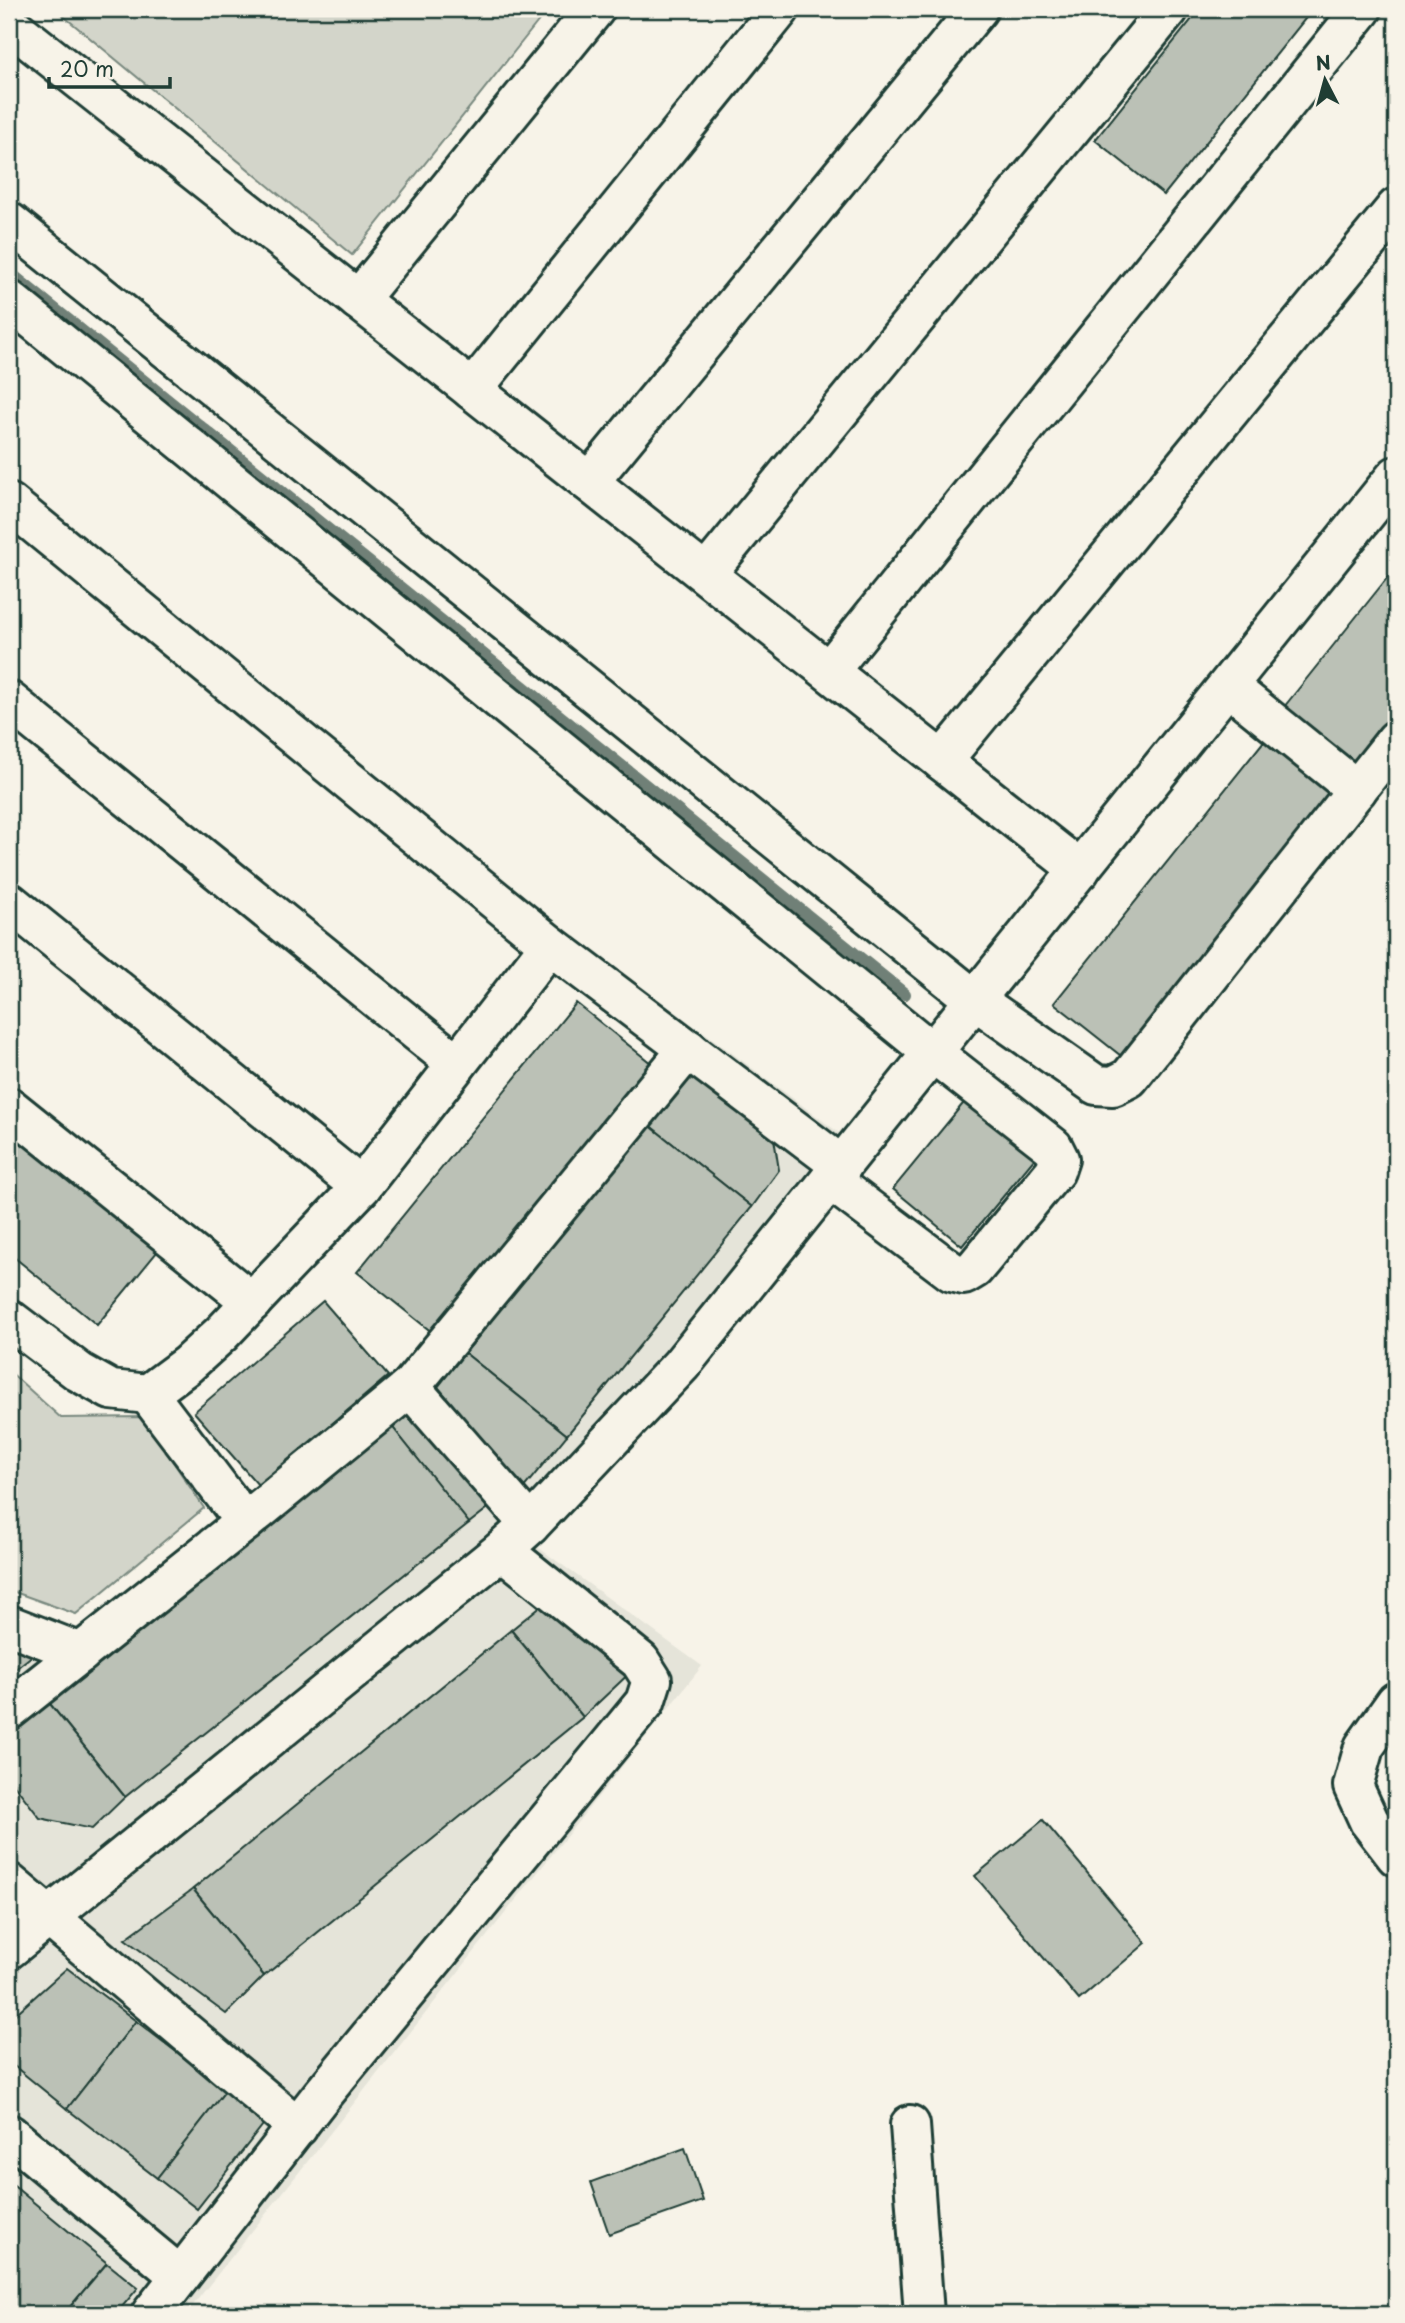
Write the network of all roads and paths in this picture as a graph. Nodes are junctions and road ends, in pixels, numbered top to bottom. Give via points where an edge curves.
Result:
1 (595, 9) edge
2 (780, 9) edge
3 (978, 9) edge
4 (1169, 9) edge
5 (1362, 9) edge
6 (9, 24) edge
7 (1396, 208) edge
8 (9, 222) edge
9 (9, 300) edge
10 (358, 300) junction
11 (472, 390) junction
12 (1396, 476) edge
13 (589, 482) junction
14 (9, 503) edge
15 (706, 574) junction
16 (829, 671) junction
17 (1228, 686) junction
18 (9, 701) edge
19 (1396, 740) edge
20 (942, 761) junction
21 (1357, 790) junction
22 (1080, 870) junction
23 (9, 902) edge
24 (550, 945) junction
25 (975, 1000) junction
26 (688, 1049) junction
27 (933, 1053) junction
28 (457, 1064) junction
29 (9, 1107) edge
30 (836, 1173) junction
31 (361, 1186) junction
32 (252, 1302) junction
33 (9, 1319) edge
34 (410, 1387) junction
35 (148, 1394) junction
36 (245, 1522) junction
37 (530, 1525) junction
38 (502, 1550) junction
39 (9, 1625) edge
40 (81, 1653) junction
41 (1396, 1702) edge
42 (9, 1710) edge
43 (1396, 1856) edge
44 (9, 1883) edge
45 (49, 1917) junction
46 (9, 1949) edge
47 (910, 2125) dead end
48 (298, 2127) junction
49 (9, 2133) edge
50 (180, 2276) junction
51 (151, 2314) edge
52 (924, 2314) edge

1 - 10 street
2 - 11 street
3 - 13 street
4 - 15 street
5 - 16 street
6 - 10 street
7 - 20 street
8 - 25 street
9 - 27 street
10 - 11 street
11 - 13 street
12 - 17 street
13 - 15 street
14 - 24 street
15 - 16 street
16 - 20 street
17 - 21 street
17 - 22 street
18 - 28 street
19 - 21 street
20 - 22 street
21 - 25 street via 1129,1078 1113,1086 1096,1085
22 - 25 street
23 - 31 street
24 - 26 street
24 - 28 street
25 - 27 street
26 - 30 street
26 - 34 street
27 - 30 street
27 - 30 street via 1053,1147 1059,1159 1055,1171 974,1269 964,1275 952,1272
28 - 31 street
29 - 32 street
30 - 37 street via 681,1365
31 - 32 street
32 - 35 street via 187,1365
33 - 35 street via 79,1372 111,1390
34 - 36 street
34 - 37 street
35 - 36 street
36 - 40 street
37 - 38 street
38 - 45 street
38 - 48 street via 640,1661 652,1680 645,1702
39 - 40 street
40 - 42 street
41 - 43 street via 1364,1747 1353,1786 1369,1821
44 - 45 street
45 - 46 street
45 - 48 street
47 - 52 street
48 - 50 street
49 - 50 street
50 - 51 street

